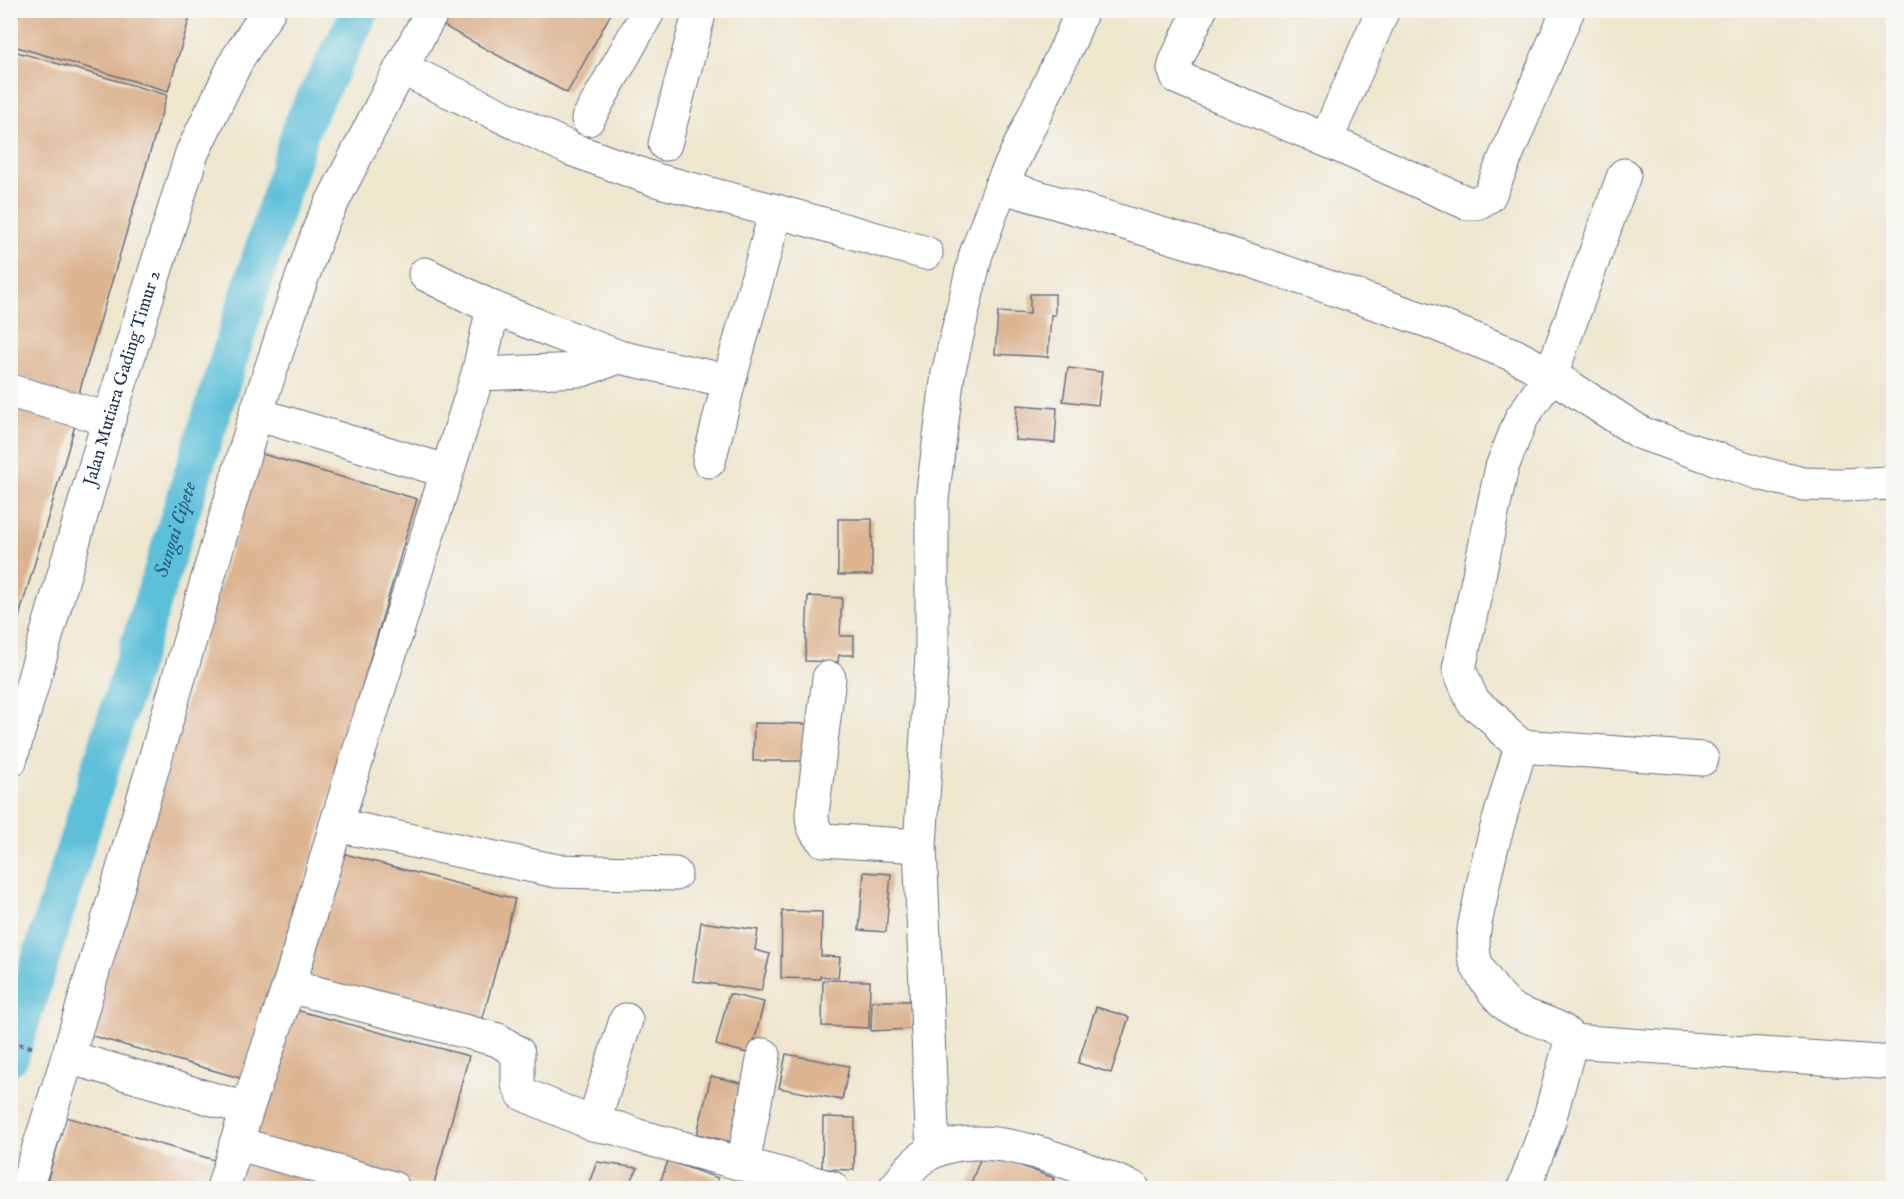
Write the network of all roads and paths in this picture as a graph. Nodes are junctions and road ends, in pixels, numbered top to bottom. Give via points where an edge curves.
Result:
1 (269, 10) edge
2 (433, 10) edge
3 (648, 10) edge
4 (700, 10) edge
5 (1082, 10) edge
6 (1200, 10) edge
7 (1383, 10) edge
8 (1568, 10) edge
9 (401, 68) junction
10 (588, 119) dead end
11 (1326, 140) junction
12 (665, 144) dead end
13 (1624, 175) dead end
14 (1001, 186) junction
15 (776, 211) junction
16 (926, 253) dead end
17 (425, 274) dead end
18 (493, 308) junction
19 (619, 357) junction
20 (478, 374) junction
21 (1551, 375) junction
22 (729, 381) junction
23 (10, 391) edge
24 (256, 414) junction
25 (109, 419) junction
26 (709, 461) dead end
27 (446, 471) junction
28 (1893, 483) edge
29 (829, 678) dead end
30 (1521, 746) junction
31 (1702, 759) dead end
32 (10, 760) edge
33 (336, 825) junction
34 (920, 846) junction
35 (675, 874) dead end
36 (289, 986) junction
37 (626, 1020) dead end
38 (1571, 1041) junction
39 (10, 1042) edge
40 (52, 1053) junction
41 (764, 1055) dead end
42 (1893, 1063) edge
43 (247, 1109) junction
44 (593, 1124) junction
45 (237, 1143) junction
46 (933, 1152) junction
47 (743, 1164) junction
48 (26, 1188) edge
49 (223, 1188) edge
50 (393, 1188) edge
51 (832, 1188) edge
52 (895, 1188) edge
53 (1133, 1188) edge
54 (1524, 1188) edge

1 - 25 street, Jalan Mutiara Gading Timur 2 via 238,58 192,153
2 - 9 street
3 - 10 street
4 - 12 street
5 - 14 street
6 - 11 street via 1176,61 1178,78
7 - 11 street
8 - 11 street via 1489,196 1477,203 1467,203
9 - 15 street via 571,149 656,180
9 - 24 street via 322,222
13 - 21 street
14 - 21 street via 1252,261 1428,321 1514,355
14 - 34 street via 976,254 948,374 932,499 932,654
15 - 16 street
15 - 22 street
17 - 18 street
18 - 19 street
18 - 20 street
19 - 20 street via 582,370
19 - 22 street
20 - 27 street
21 - 28 street via 1641,433 1749,469 1803,484
21 - 30 street via 1521,419 1502,467 1459,669 1473,702
22 - 26 street
23 - 25 street
24 - 27 street
24 - 40 street
25 - 32 street, Jalan Mutiara Gading Timur 2
27 - 33 street
29 - 34 street via 812,814 815,832 824,840
30 - 31 street
30 - 38 street via 1487,860 1474,933 1474,957 1486,980 1508,1006 1564,1030
33 - 35 street via 556,871
33 - 36 street
34 - 46 street
36 - 43 street
36 - 44 street via 498,1040 518,1053 518,1084 523,1094
37 - 44 street
38 - 42 street
38 - 54 street via 1548,1124
39 - 40 path
40 - 43 street
40 - 48 street
41 - 47 street
43 - 45 street
44 - 47 street
45 - 49 street
45 - 50 street
46 - 52 street via 920,1159
46 - 53 street via 966,1143 991,1144 1044,1154
47 - 51 street

